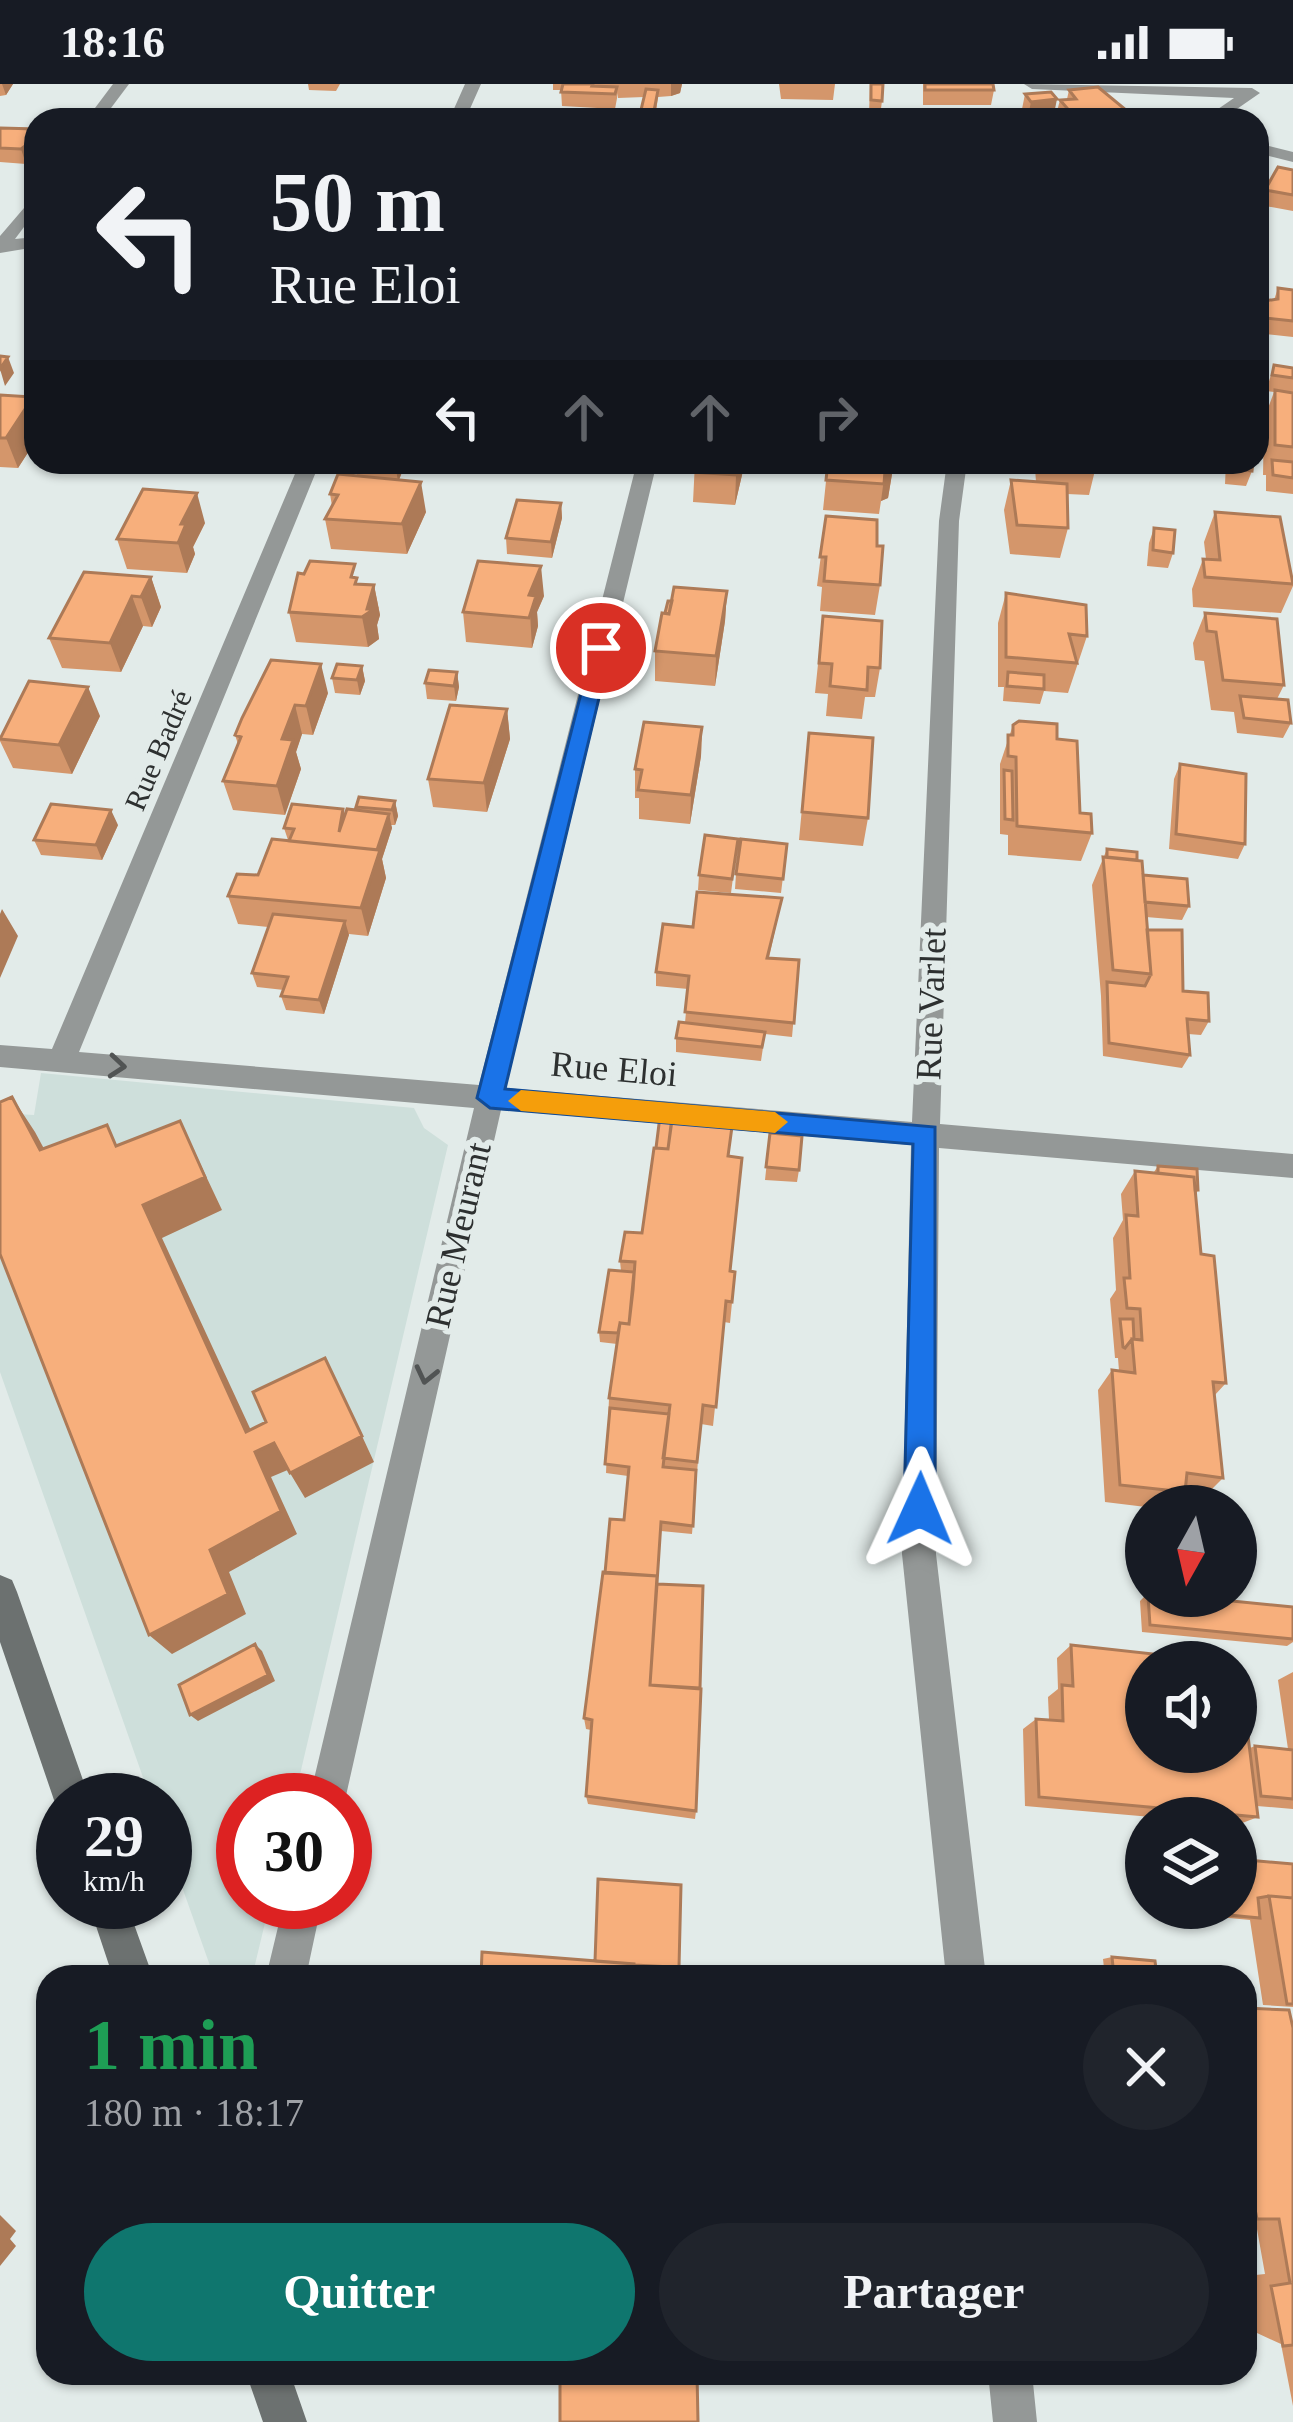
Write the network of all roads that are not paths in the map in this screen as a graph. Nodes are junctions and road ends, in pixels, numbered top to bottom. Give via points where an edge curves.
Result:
1 (1032, 84) edge
2 (1267, 84) edge
3 (1149, 89) junction
4 (1251, 94) junction
5 (1176, 108) edge
6 (1229, 108) edge
7 (24, 215) edge
8 (0, 247) edge
9 (305, 474) edge
10 (643, 474) edge
11 (955, 474) edge
12 (0, 1056) edge
13 (61, 1061) junction
14 (490, 1098) junction
15 (926, 1135) junction
16 (1293, 1166) edge
17 (0, 1592) edge
18 (63, 1773) edge
19 (333, 1773) edge
20 (116, 1929) edge
21 (298, 1929) edge
22 (129, 1965) edge
23 (289, 1965) edge
24 (965, 1965) edge
25 (272, 2385) edge
26 (1011, 2385) edge
27 (285, 2422) edge
28 (1015, 2422) edge

1 - 3 street
2 - 4 street
3 - 4 street
3 - 5 street
4 - 6 street
7 - 8 street
9 - 13 street, Rue Badré
10 - 14 street, Rue Meurant
11 - 15 street, Rue Varlet
12 - 13 street, Rue Eloi
13 -> 14 street, Rue Eloi
14 - 15 street, Rue Eloi
14 -> 19 street, Rue Meurant
15 - 16 street, Rue Eloi
15 - 24 street, Rue Varlet via 919,1554
17 - 18 main road
20 - 22 main road
21 - 23 street
25 - 27 main road
26 - 28 street

